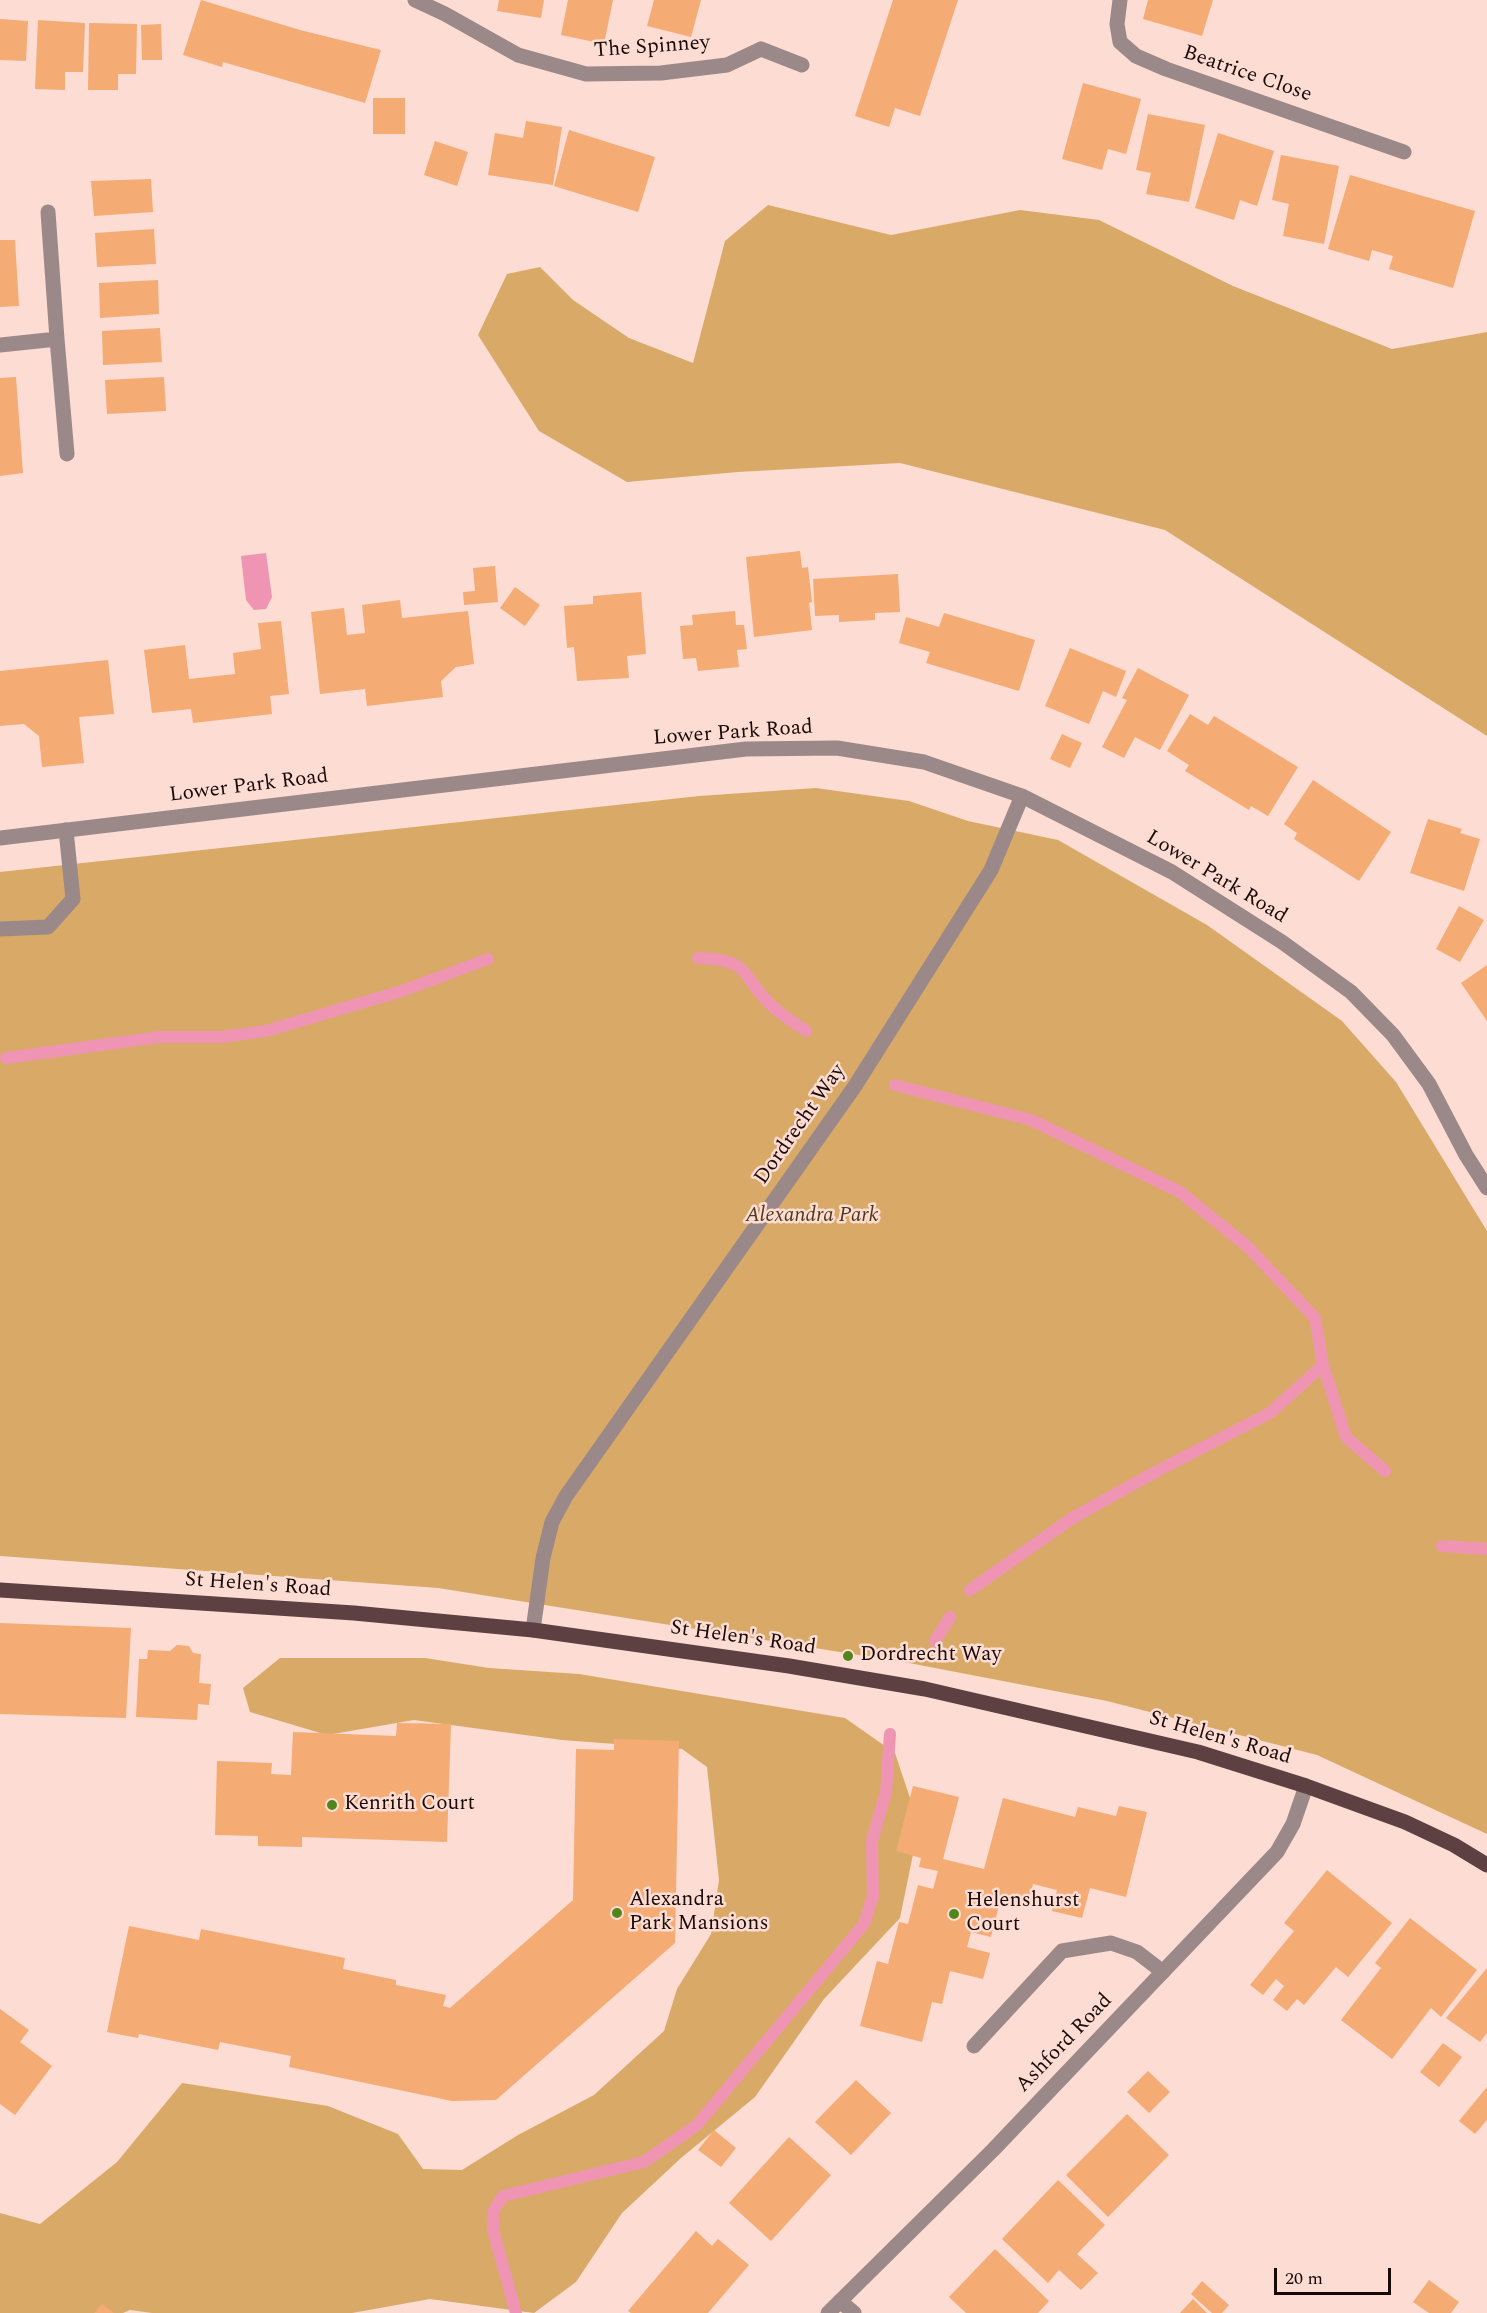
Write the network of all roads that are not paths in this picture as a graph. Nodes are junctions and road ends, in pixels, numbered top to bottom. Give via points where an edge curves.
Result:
1 (415, 0) edge
2 (1120, 0) edge
3 (802, 64) dead end
4 (1404, 152) dead end
5 (48, 212) dead end
6 (57, 339) junction
7 (0, 345) edge
8 (67, 454) dead end
9 (1022, 796) junction
10 (66, 830) junction
11 (0, 838) edge
12 (0, 929) edge
13 (1487, 1188) edge
14 (0, 1590) edge
15 (533, 1630) junction
16 (1306, 1786) junction
17 (1487, 1865) edge
18 (1163, 1972) junction
19 (974, 2046) dead end
20 (840, 2301) junction
21 (828, 2313) edge
22 (854, 2313) edge

1 - 3 street, The Spinney via 518,55 586,74 661,73 726,64 761,49
2 - 4 street, Beatrice Close via 1120,42 1136,56
5 - 6 street
6 - 7 street
6 - 8 street
9 - 10 street, Lower Park Road via 924,762 837,748 746,750
9 - 13 street, Lower Park Road via 1172,872 1282,942 1351,992 1393,1035 1429,1084
9 - 15 street, Dordrecht Way via 991,870 855,1086 566,1496 552,1522 543,1558
10 - 11 street, Lower Park Road
10 - 12 street via 73,899 48,927
14 - 15 main road, St Helen's Road via 354,1613
15 - 16 main road, St Helen's Road via 925,1689 1198,1752
16 - 17 main road, St Helen's Road via 1405,1822
16 - 18 street, Ashford Road via 1293,1824 1277,1852
18 - 19 street via 1137,1952 1111,1943 1062,1951
18 - 20 street, Ashford Road via 993,2150
20 - 21 street, Ashford Road
20 - 22 street

